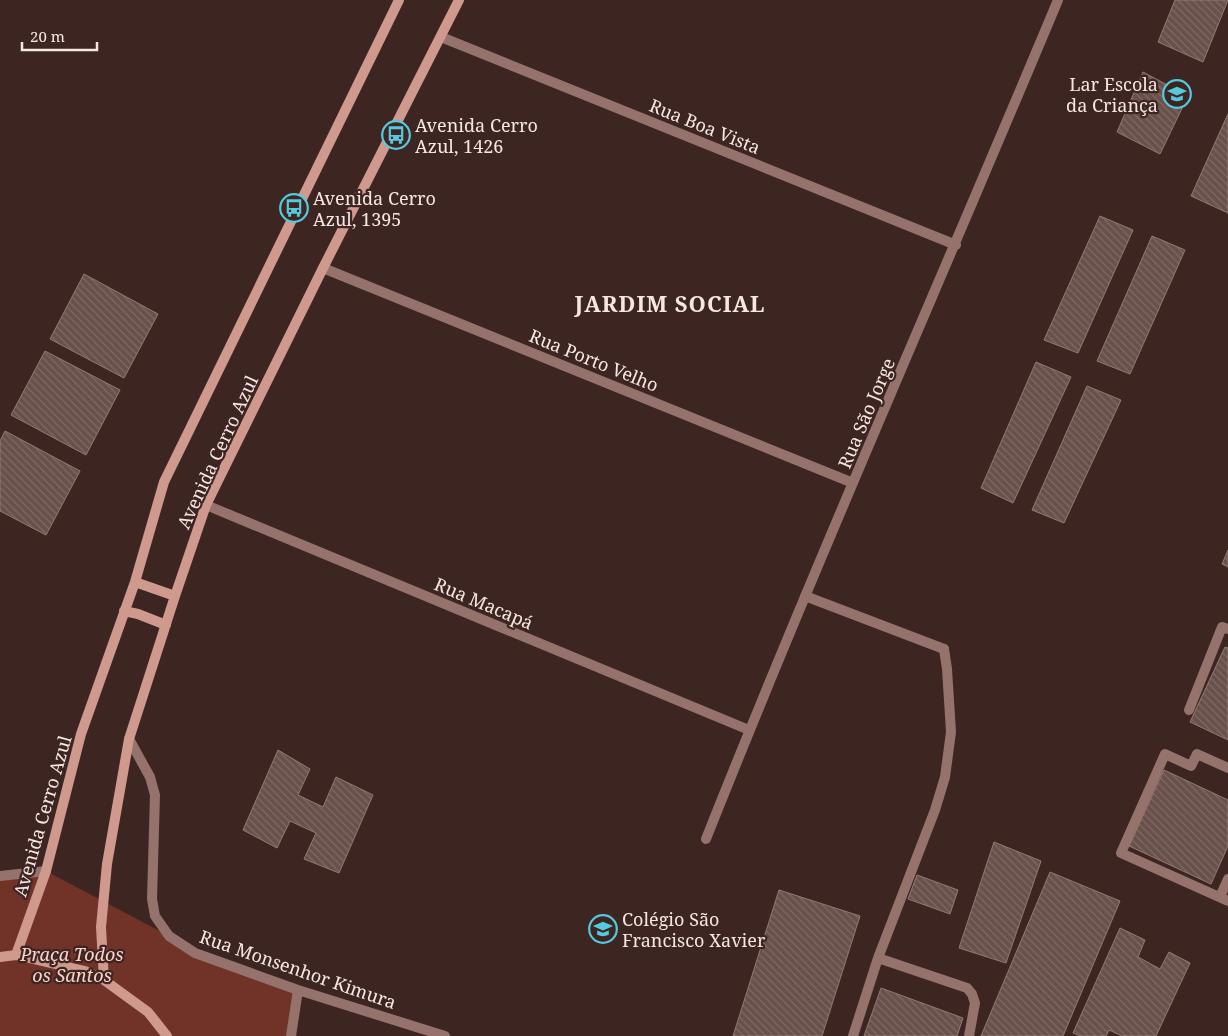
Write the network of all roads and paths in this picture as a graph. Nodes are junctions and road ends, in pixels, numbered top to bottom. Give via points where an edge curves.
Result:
1 (399, 0) edge
2 (459, 0) edge
3 (1057, 0) edge
4 (441, 36) junction
5 (956, 245) junction
6 (323, 268) junction
7 (853, 483) junction
8 (206, 505) junction
9 (135, 582) junction
10 (175, 596) junction
11 (805, 596) junction
12 (124, 611) junction
13 (166, 625) junction
14 (1228, 630) edge
15 (1189, 710) dead end
16 (749, 730) junction
17 (129, 739) junction
18 (1228, 768) edge
19 (706, 839) dead end
20 (46, 871) junction
21 (0, 876) edge
22 (1228, 879) edge
23 (1224, 899) edge
24 (16, 955) junction
25 (0, 957) edge
26 (878, 958) junction
27 (104, 980) junction
28 (298, 990) junction
29 (167, 1036) edge
30 (290, 1036) edge
31 (445, 1036) edge
32 (853, 1036) edge
33 (969, 1036) edge

1 - 9 main road, Avenida Cerro Azul via 164,482
2 - 4 main road, Avenida Cerro Azul
3 - 5 street, Rua São Jorge
4 - 5 street, Rua Boa Vista
4 - 6 main road, Avenida Cerro Azul
5 - 7 street, Rua São Jorge
6 - 7 street, Rua Porto Velho
6 - 8 main road, Avenida Cerro Azul
7 - 11 street, Rua São Jorge
8 - 10 main road, Avenida Cerro Azul
8 - 16 street, Rua Macapá
9 - 10 main road
9 - 12 main road, Avenida Cerro Azul
10 - 13 main road, Avenida Cerro Azul
11 - 16 street, Rua São Jorge
11 - 26 street via 944,649 951,732 945,777
12 - 13 main road
12 - 20 main road, Avenida Cerro Azul via 82,734
13 - 17 main road, Avenida Cerro Azul
14 - 15 street via 1222,627
16 - 19 street, Rua São Jorge
17 - 27 main road, Avenida Cerro Azul via 107,864 101,927
17 - 28 street, Rua Monsenhor Kimura via 150,777 155,795 152,899 155,916 169,936 195,953
18 - 23 street via 1197,754 1191,766 1165,754 1121,853
20 - 21 street
20 - 24 main road, Avenida Cerro Azul
22 - 23 street
24 - 25 main road
24 - 27 main road via 85,971
26 - 32 street
26 - 33 street via 966,988 975,1003
27 - 29 main road via 148,1012
28 - 30 street
28 - 31 street, Rua Monsenhor Kimura

